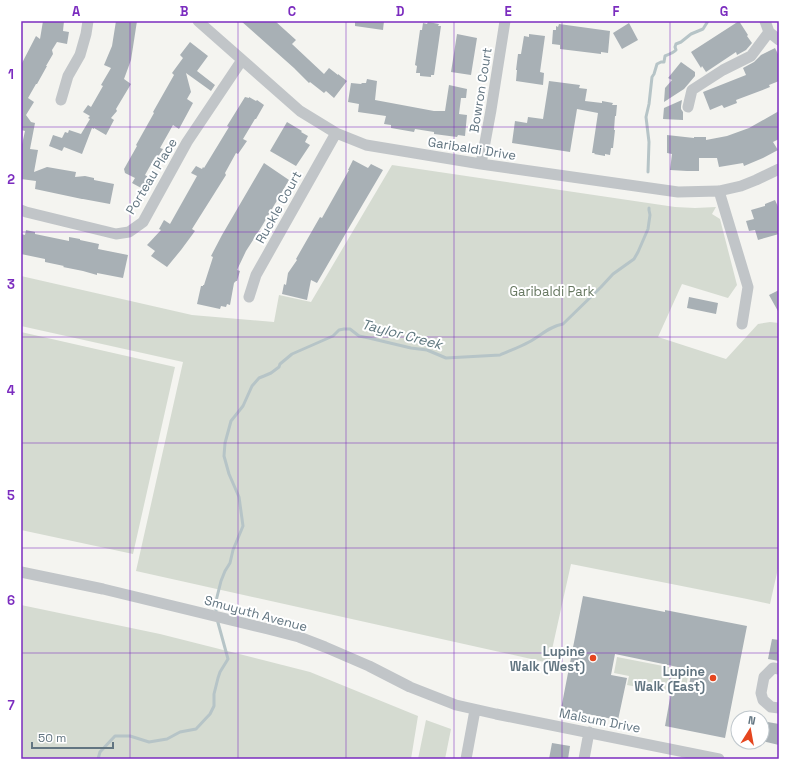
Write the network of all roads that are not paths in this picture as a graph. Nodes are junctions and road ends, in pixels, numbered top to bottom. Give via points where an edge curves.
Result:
1 (88, 21) edge
2 (198, 21) edge
3 (505, 21) edge
4 (765, 21) edge
5 (770, 32) junction
6 (779, 40) edge
7 (242, 60) junction
8 (61, 100) dead end
9 (688, 107) dead end
10 (336, 133) junction
11 (481, 164) junction
12 (779, 169) edge
13 (719, 190) junction
14 (21, 210) edge
15 (250, 297) dead end
16 (742, 324) dead end
17 (21, 572) edge
18 (779, 669) edge
19 (779, 708) edge
20 (475, 710) junction
21 (589, 732) junction
22 (466, 759) edge
23 (584, 759) edge
24 (719, 759) edge

1 - 8 street via 80,55 68,76
2 - 7 street, Garibaldi Drive
3 - 11 street, Bowron Court
4 - 5 street
5 - 6 street
5 - 9 street via 751,56 692,90
7 - 10 street, Garibaldi Drive via 300,111
7 - 14 street, Porteau Place via 187,142 143,222 129,232 116,234
10 - 11 street, Garibaldi Drive via 366,145
10 - 15 street, Ruckle Court via 256,275
11 - 13 street, Garibaldi Drive via 678,192
12 - 13 street, Garibaldi Drive via 741,186
13 - 16 street via 748,287
17 - 20 street, Smuyuth Avenue via 103,589 299,637 446,702
18 - 19 street via 773,668 764,677 761,693 763,700 771,707
20 - 21 street, Malsum Drive
20 - 22 street
21 - 23 street
21 - 24 street, Malsum Drive

